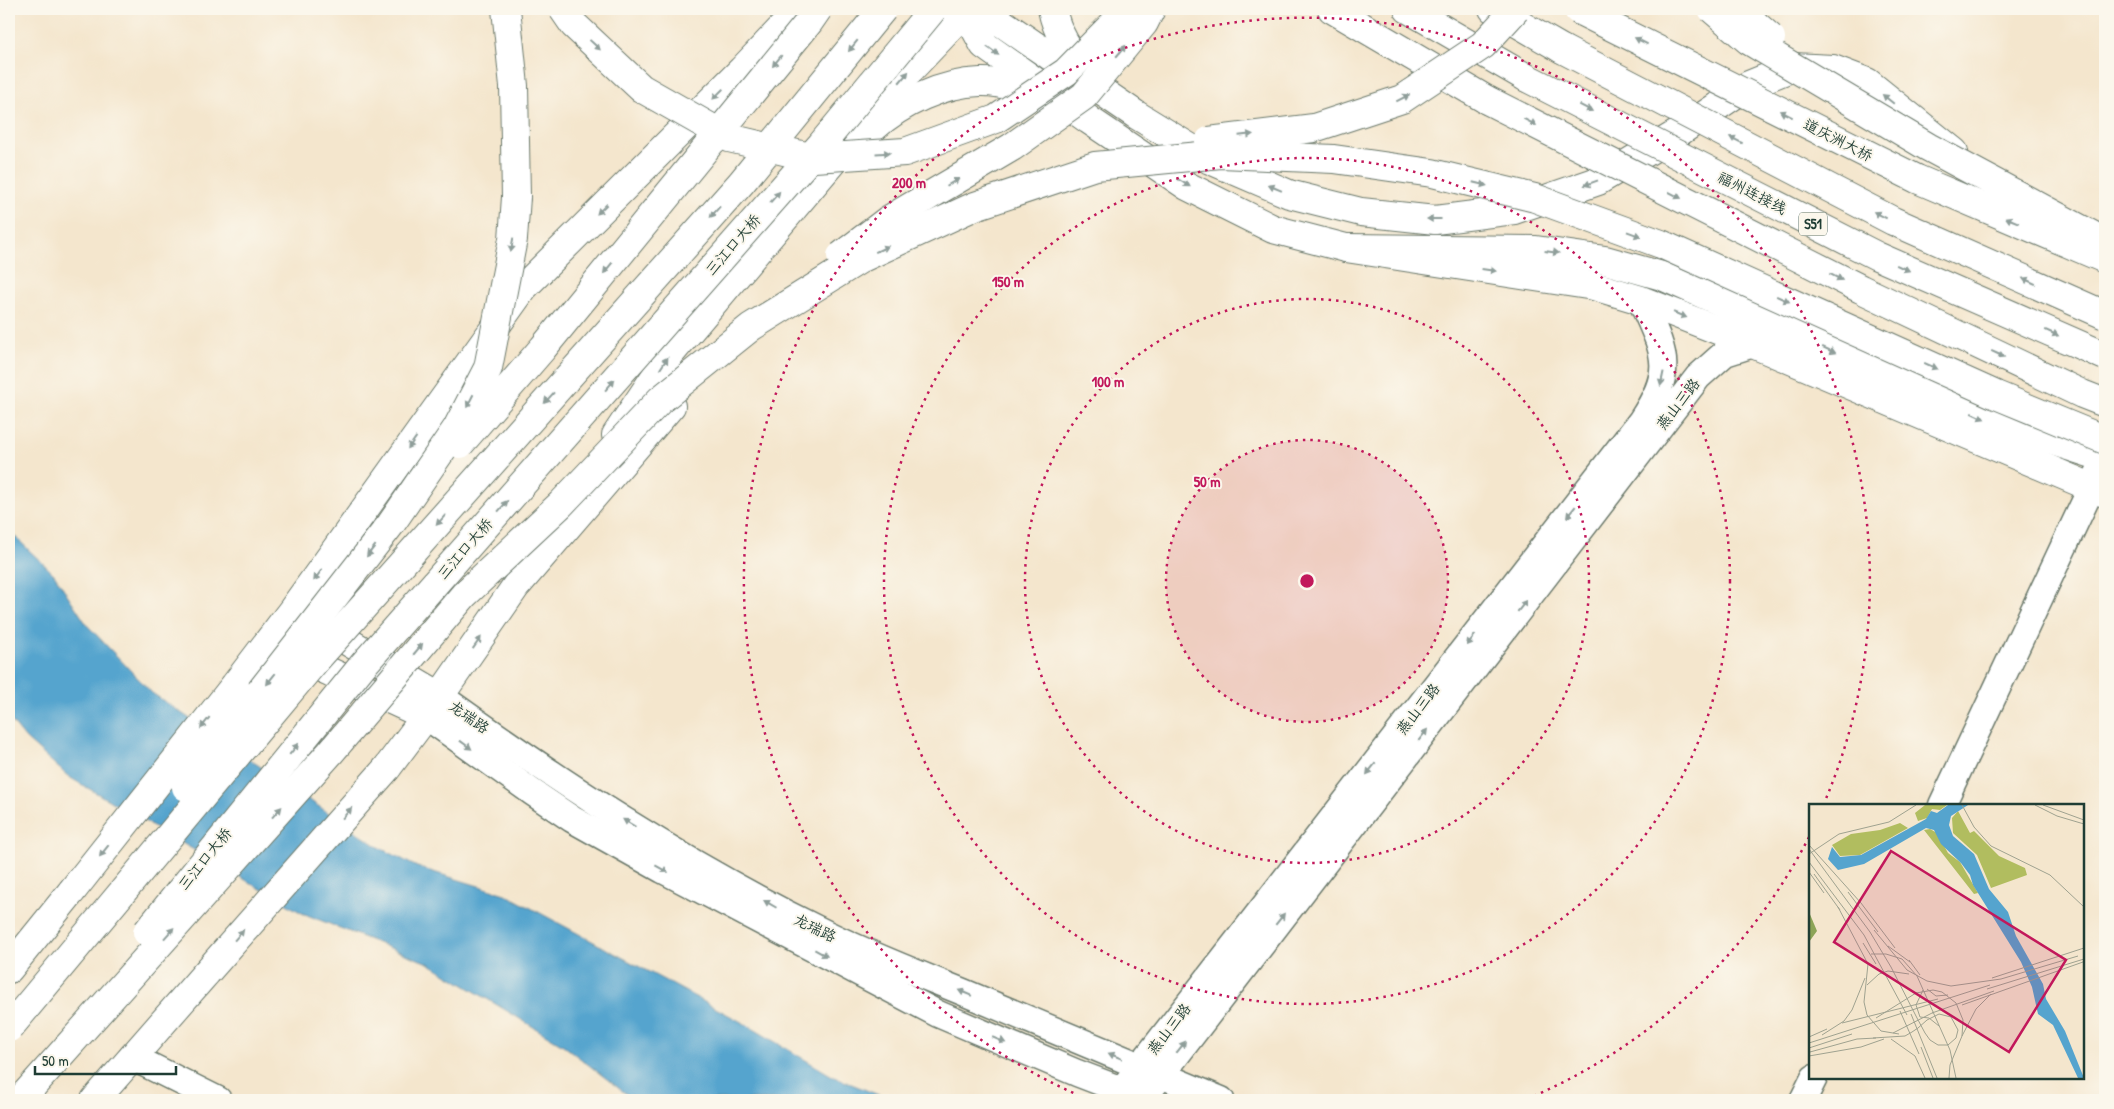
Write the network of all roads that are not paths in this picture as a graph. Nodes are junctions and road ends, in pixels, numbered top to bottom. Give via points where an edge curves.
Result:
1 (506, 9) edge
2 (563, 9) edge
3 (773, 9) edge
4 (800, 9) edge
5 (818, 9) edge
6 (884, 9) edge
7 (933, 9) edge
8 (1052, 9) edge
9 (1128, 9) edge
10 (1151, 9) edge
11 (1332, 9) edge
12 (1408, 9) edge
13 (1493, 9) edge
14 (1516, 9) edge
15 (1578, 9) edge
16 (1712, 9) edge
17 (1743, 9) edge
18 (965, 10) edge
19 (742, 70) junction
20 (1832, 89) junction
21 (1112, 98) junction
22 (1135, 114) junction
23 (1089, 120) junction
24 (1118, 140) junction
25 (1095, 166) junction
26 (812, 186) junction
27 (2105, 240) edge
28 (1346, 248) junction
29 (2105, 259) edge
30 (1641, 300) junction
31 (2105, 315) edge
32 (1753, 344) junction
33 (2105, 356) edge
34 (2105, 403) edge
35 (2105, 440) edge
36 (2105, 458) edge
37 (2098, 490) edge
38 (391, 524) junction
39 (519, 583) junction
40 (293, 609) junction
41 (267, 643) junction
42 (433, 706) junction
43 (1942, 804) edge
44 (9, 970) edge
45 (9, 1015) edge
46 (9, 1028) edge
47 (128, 1063) junction
48 (1150, 1070) junction
49 (1814, 1079) edge
50 (1133, 1098) edge
51 (11, 1100) edge
52 (20, 1100) edge
53 (95, 1100) edge
54 (190, 1100) edge
55 (218, 1100) edge
56 (1221, 1100) edge
57 (1803, 1100) edge

1 -> 38 main road, bridge via 514,86 516,197 513,238 488,368 457,428
2 -> 9 main road, bridge via 574,25 641,88 729,138 814,158 905,152 996,119 1066,72
3 - 19 main road
4 - 19 main road
5 -> 38 main road, bridge via 549,341
6 -> 46 main road, bridge via 741,183 316,660
51 -> 7 main road, 三江口大桥, bridge via 363,665 821,145
8 - 21 main road via 1071,55
39 -> 10 main road, bridge via 669,408 784,299 888,220 1012,147 1084,96 1144,23
11 -> 34 main road, bridge via 1487,100 1861,290
12 -> 33 main road, 福州连接线 / S51, bridge via 1527,78 1877,256
31 -> 13 main road, bridge via 1893,221 1562,49
25 -> 14 main road, bridge via 1219,138 1314,128 1402,99 1483,45
29 -> 15 main road, 道庆洲大桥, bridge via 1916,179
16 - 20 main road, bridge via 1748,40
17 - 20 main road, bridge via 1756,25
18 - 21 main road via 1002,23
18 -> 23 main road via 984,45
26 -> 18 main road
19 -> 40 main road via 524,287
20 - 27 main road, bridge via 1928,147
21 - 22 main road
22 - 24 main road
27 -> 22 main road via 2014,193 1952,150 1867,82 1833,69 1793,67 1749,85 1676,135 1598,181 1514,210 1435,220 1361,212 1289,194 1210,160
23 - 24 main road
23 - 26 main road via 1017,88 981,82 941,88 875,126
24 -> 28 main road via 1187,186 1273,229
25 -> 35 main road, bridge via 1221,154 1334,159 1432,173 1535,198 1661,244 1996,395
52 -> 25 main road, bridge via 330,753 464,594 561,504 660,400 751,327 862,258 975,206
39 -> 26 main road via 671,352
28 -> 30 main road via 1594,286
28 -> 36 main road via 1536,250 1605,260 1662,276 1987,420
30 -> 32 main road
30 -> 48 street, 燕山三路 via 1660,342 1664,362 1663,380 1655,400
32 - 37 main road
48 -> 32 street, 燕山三路 via 1698,377 1725,354
36 - 37 street
37 - 43 street
38 -> 45 main road, bridge
42 -> 39 main road
40 - 41 main road
40 - 42 main road
41 - 42 main road
41 -> 44 main road, bridge
47 -> 42 main road, bridge via 387,768
48 -> 42 street, 龙瑞路 via 854,946 792,916 614,815 511,747
42 -> 50 street, 龙瑞路 via 564,814 663,870 938,1014
47 - 53 main road
47 - 54 street
47 - 55 street
48 - 50 street, 燕山三路
48 - 56 street, 龙瑞路
49 - 57 street

